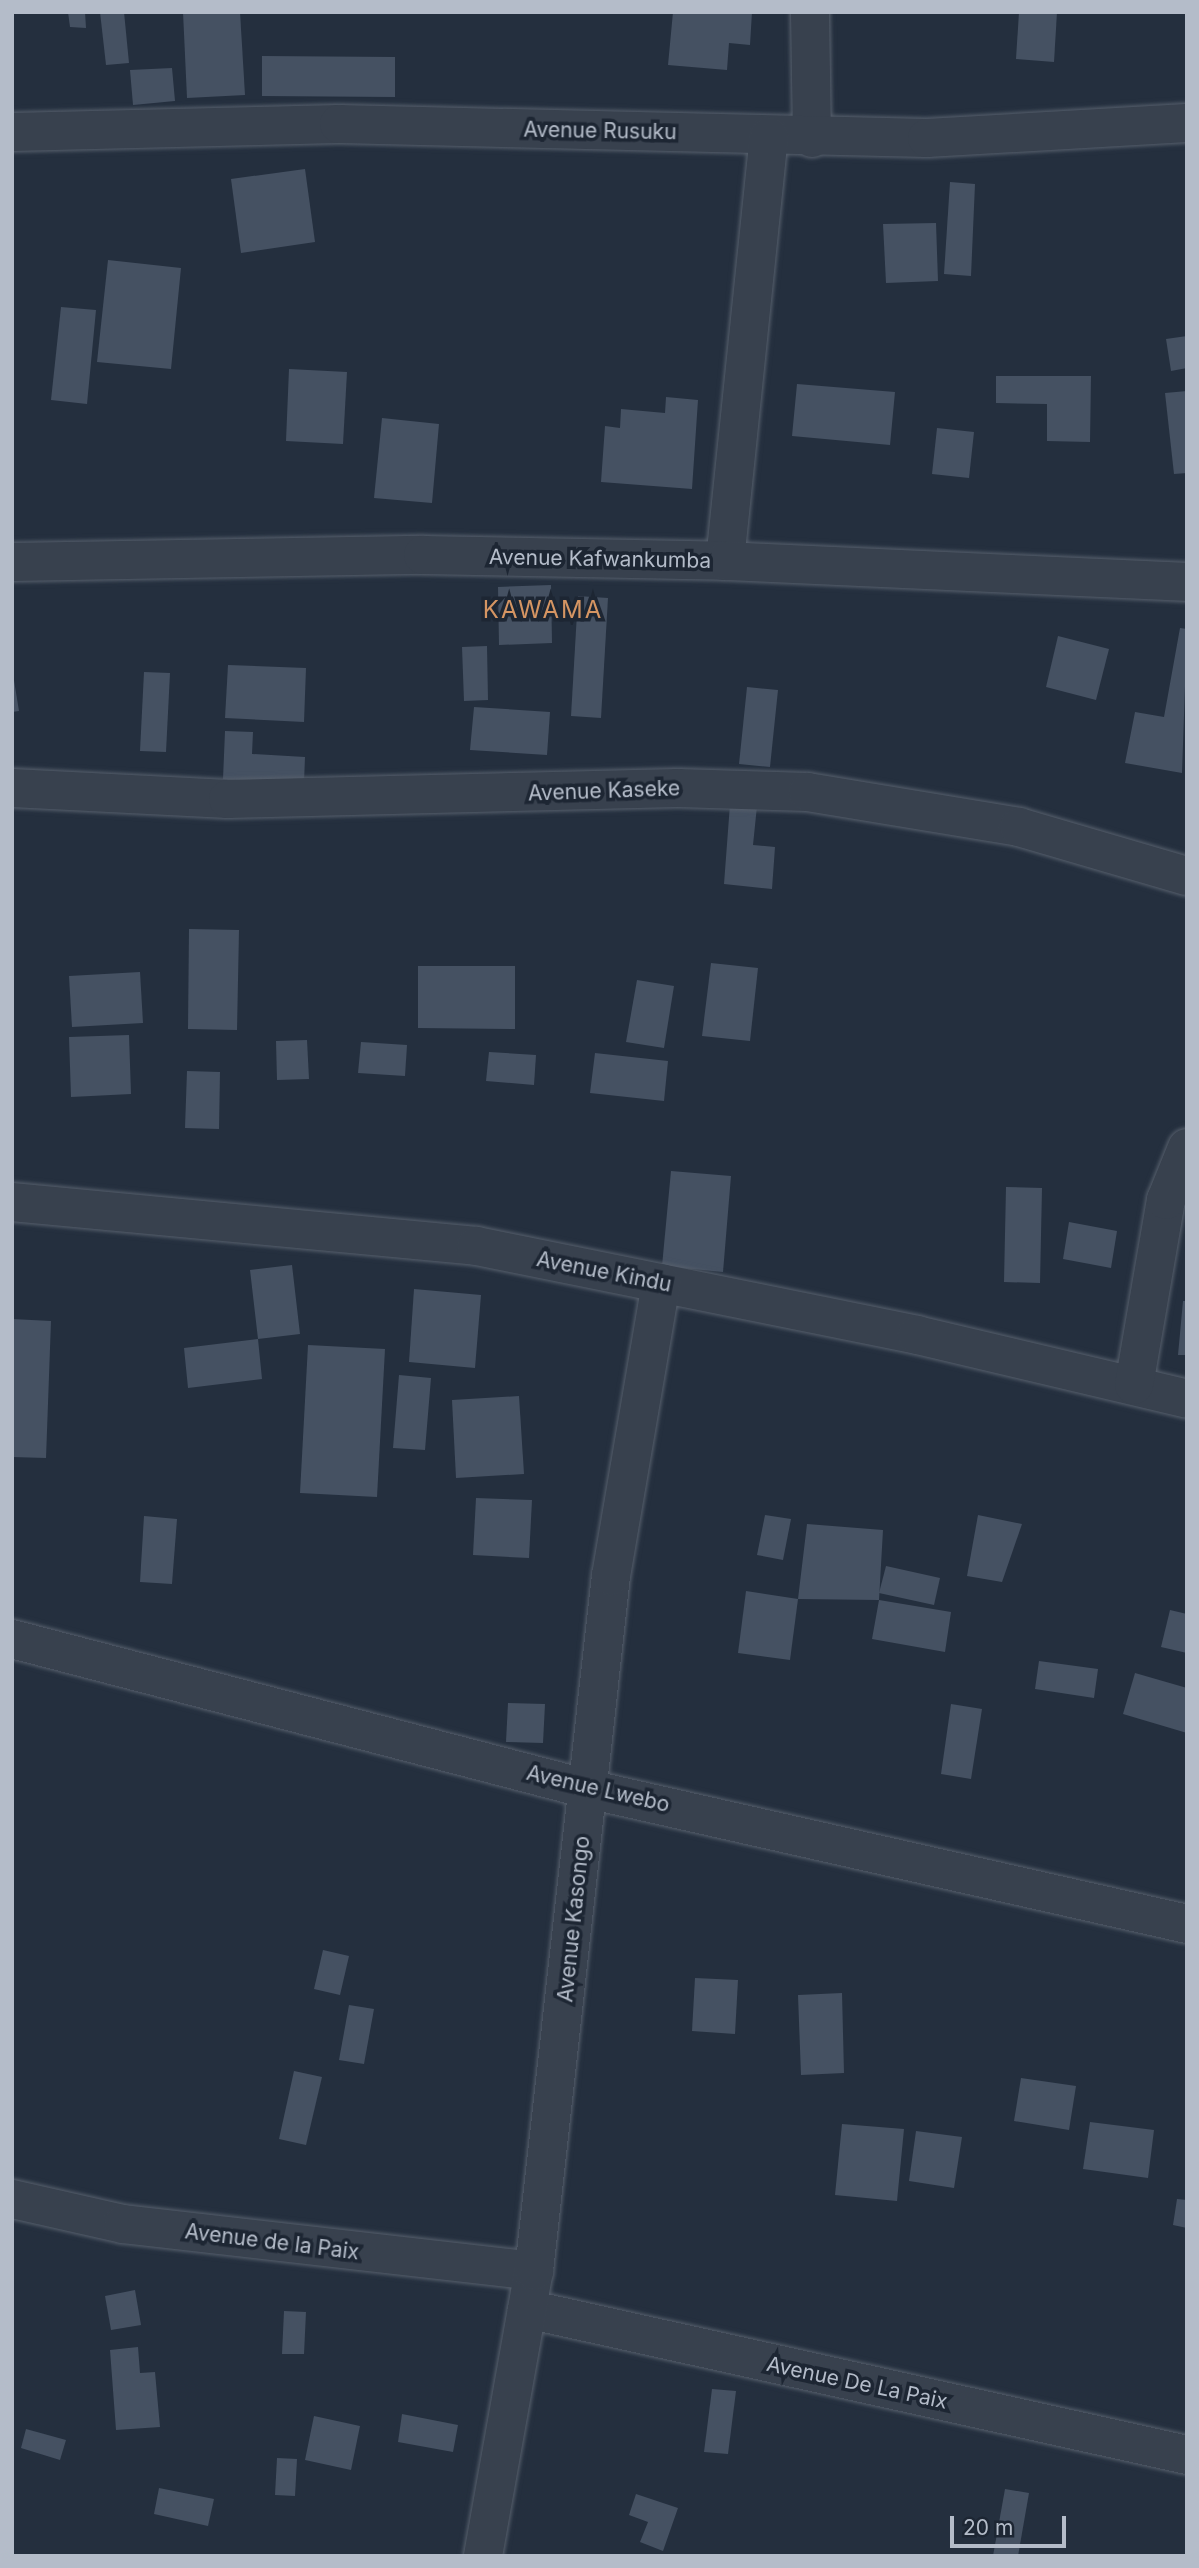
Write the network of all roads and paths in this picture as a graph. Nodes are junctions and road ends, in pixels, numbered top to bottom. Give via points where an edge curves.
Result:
1 (810, 12) edge
2 (1187, 123) edge
3 (12, 132) edge
4 (769, 136) junction
5 (812, 138) junction
6 (725, 561) junction
7 (12, 562) edge
8 (1187, 582) edge
9 (12, 788) edge
10 (1187, 876) edge
11 (1187, 1148) edge
12 (12, 1202) edge
13 (661, 1283) junction
14 (1134, 1385) junction
15 (1187, 1399) edge
16 (12, 1639) edge
17 (588, 1789) junction
18 (1187, 1924) edge
19 (12, 2199) edge
20 (534, 2271) junction
21 (527, 2309) junction
22 (1187, 2455) edge
23 (483, 2556) edge

1 - 5 street
2 - 5 street, Avenue Rusuku via 927,138
3 - 4 street, Avenue Rusuku via 339,124
4 - 5 street, Avenue Rusuku
4 - 6 street
6 - 7 street, Avenue Kafwankumba via 423,555
6 - 8 street, Avenue Kafwankumba
9 - 10 street, Avenue Kaseke via 228,799 678,788 808,792 1019,827
11 - 14 street via 1166,1200
12 - 13 street, Avenue Kindu via 476,1246
13 - 14 street, Avenue Kindu
13 - 17 street, Avenue Kasongo via 611,1576
14 - 15 street, Avenue Kindu
16 - 17 street, Avenue Lwebo
17 - 18 street, Avenue Lwebo
17 - 20 street, Avenue Kasongo
19 - 20 street, Avenue de la Paix via 123,2224
20 - 21 street, Avenue Kasongo
21 - 22 street, Avenue De La Paix
21 - 23 street, Avenue Kasongo

